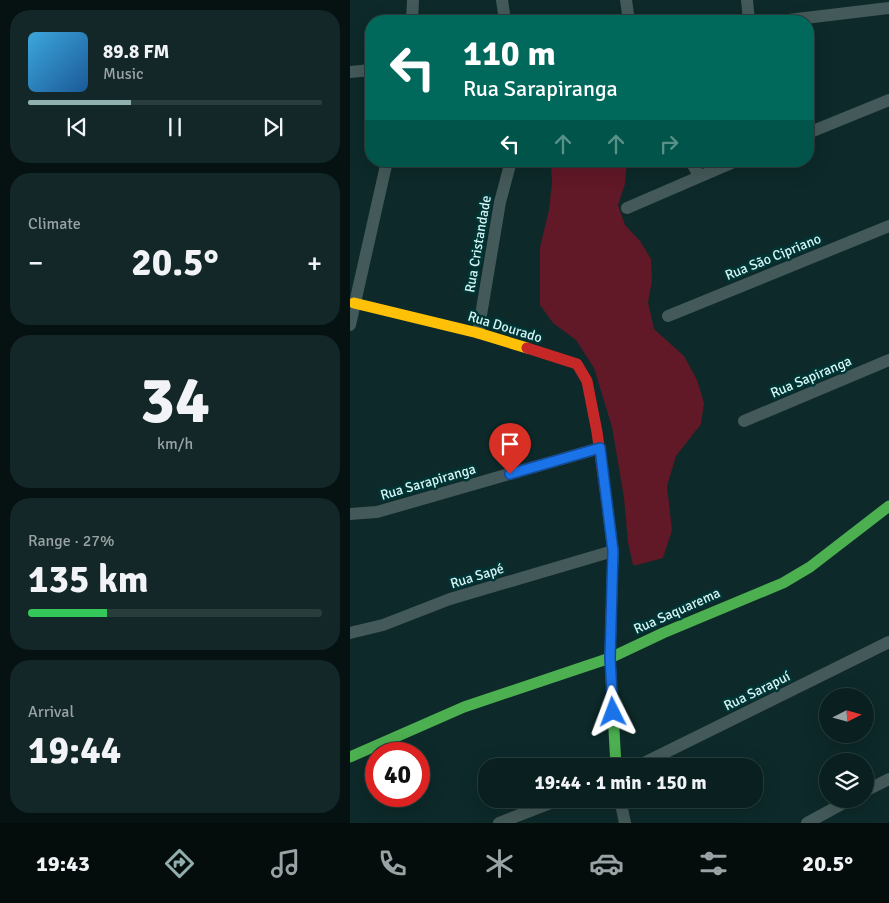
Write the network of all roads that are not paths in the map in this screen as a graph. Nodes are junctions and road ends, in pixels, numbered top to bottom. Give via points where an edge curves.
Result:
1 (413, 0) edge
2 (502, 0) edge
3 (626, 0) edge
4 (747, 0) edge
5 (889, 8) edge
6 (412, 15) edge
7 (504, 15) edge
8 (628, 15) edge
9 (748, 15) edge
10 (814, 17) edge
11 (365, 71) edge
12 (350, 72) edge
13 (889, 100) edge
14 (814, 130) edge
15 (385, 167) edge
16 (509, 167) edge
17 (694, 167) edge
18 (721, 167) edge
19 (699, 176) junction
20 (627, 208) dead end
21 (889, 226) edge
22 (354, 303) junction
23 (668, 316) dead end
24 (350, 325) edge
25 (478, 333) junction
26 (889, 360) edge
27 (744, 421) dead end
28 (600, 448) junction
29 (889, 506) edge
30 (350, 514) edge
31 (613, 551) junction
32 (350, 633) edge
33 (889, 642) edge
34 (610, 658) junction
35 (350, 757) edge
36 (616, 758) edge
37 (654, 758) edge
38 (889, 779) edge
39 (874, 786) edge
40 (538, 808) edge
41 (622, 808) edge
42 (834, 808) edge
43 (499, 823) edge
44 (625, 823) edge
45 (807, 823) edge

1 - 6 street
2 - 7 street
3 - 8 street
4 - 9 street
5 - 10 street
11 - 12 street
13 - 14 street
15 - 22 street
16 - 25 street, Rua Cristandade via 500,202
17 - 19 street
18 - 19 street
19 - 20 street
21 - 23 street, Rua São Cipriano
22 - 24 street
22 - 25 street, Rua Dourado
25 - 28 street, Rua Dourado via 576,364 587,381
26 - 27 street, Rua Sapiranga
28 - 30 street, Rua Sarapiranga via 377,512
28 - 31 street, Rua Dourado
29 - 34 street, Rua Saquarema via 810,567 783,583
31 - 32 street, Rua Sapé via 450,599 383,625
31 - 34 street, Rua Dourado
33 - 37 street, Rua Sarapuí
34 - 35 street, Rua Saquarema via 464,707
34 - 36 street, Rua Dourado
38 - 39 street
40 - 43 street
41 - 44 street
42 - 45 street

